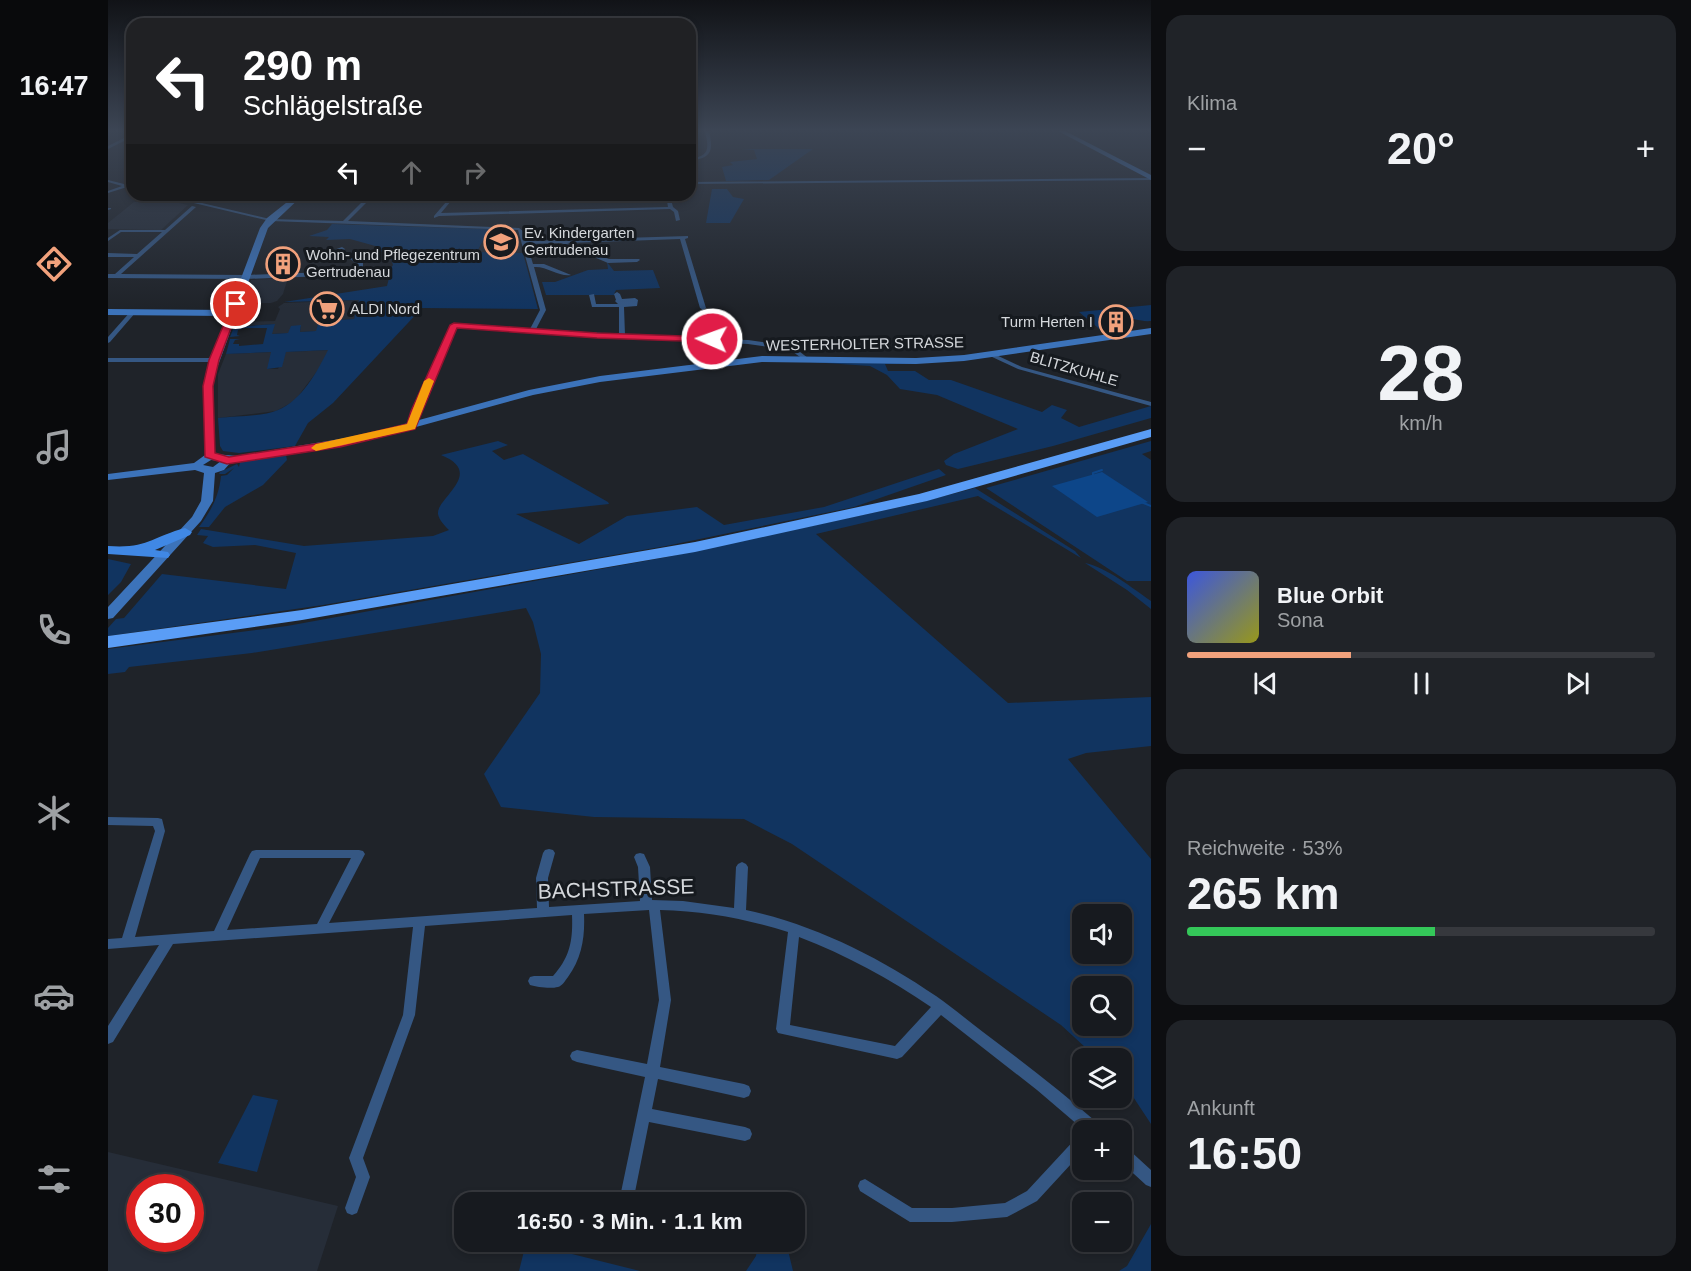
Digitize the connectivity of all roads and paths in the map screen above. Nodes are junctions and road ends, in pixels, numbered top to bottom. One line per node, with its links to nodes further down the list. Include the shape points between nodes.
1 (186, 201): 6 (street)
2 (293, 201): 9 (street)
3 (366, 201): 11 (street)
4 (449, 201): 8 (street)
5 (669, 201): 7 (street)
6 (198, 206): 9 (street); 13 (street)
7 (671, 208): 8 (street); 10 (street)
8 (438, 215): 12 (street)
9 (270, 220): 11 (street); 27 (street)
10 (678, 220)
11 (344, 223): 12 (street)
12 (429, 225): 16 (street, via 516,229 521,231)
13 (165, 231): 14 (street, via 122,230); 20 (street)
14 (108, 240)
15 (558, 242): 16 (street); 21 (street, via 581,250 581,258); 29 (street, via 684,237)
16 (525, 243): 23 (street)
17 (623, 249): 21 (street)
18 (339, 252): 27 (street, via 361,264 361,271)
19 (108, 255): 20 (street)
20 (138, 256): 26 (street)
21 (626, 260): 22 (street)
22 (637, 260)
23 (531, 266): 24 (street, via 542,265); 34 (street, via 543,309)
24 (568, 275)
25 (108, 276): 26 (street)
26 (117, 276): 27 (street)
27 (246, 277): 32 (street)
28 (592, 295): 36 (street, via 594,308 618,300 622,308)
29 (703, 308)
30 (108, 312): 31 (street)
31 (134, 312): 32 (street); 38 (street)
32 (232, 313): 42 (street)
33 (714, 321): 37 (street)
34 (532, 331): 36 (street); 45 (street, via 454,325)
35 (1151, 331): 39 (street, WESTERHOLTER STRASSE)
36 (622, 336): 37 (street)
37 (712, 339): 40 (street, via 792,348)
38 (108, 340)
39 (992, 355): 40 (street, WESTERHOLTER STRASSE, via 916,361); 43 (street, BLITZKUHLE, via 1020,368)
40 (805, 358): 45 (street, WESTERHOLTER STRASSE, via 742,361 575,383)
41 (108, 360): 42 (street)
42 (214, 360): 47 (street, via 208,386)
43 (1151, 404)
44 (1151, 425): 52 (highway, via 955,478)
45 (411, 426): 48 (street, WESTERHOLTER STRASSE, via 340,443)
46 (1151, 433): 52 (highway, via 922,498)
47 (210, 457): 48 (street, WESTERHOLTER STRASSE); 49 (street)
48 (227, 460): 50 (street, WESTERHOLTER STRASSE, via 225,466)
49 (197, 466): 50 (street); 51 (street)
50 (210, 471): 53 (street, via 204,509)
51 (108, 477)
52 (857, 512): 59 (highway, via 524,578)
53 (185, 532): 55 (main road); 57 (street)
54 (108, 550): 55 (main road)
55 (129, 552): 57 (main road)
56 (108, 557): 57 (main road)
57 (159, 560): 58 (street)
58 (108, 615)
59 (111, 642)
60 (108, 820): 73 (street, via 158,822 160,831)
61 (549, 853): 66 (street, via 542,878)
62 (640, 857): 64 (street)
63 (742, 867): 67 (street)
64 (650, 905): 65 (street, BACHSTRASSE); 67 (street, BACHSTRASSE); 79 (street, via 665,1000)
65 (578, 909): 66 (street, BACHSTRASSE); 75 (street, via 578,933 570,967 556,982)
66 (543, 912): 68 (street, BACHSTRASSE)
67 (740, 912): 70 (street, BACHSTRASSE)
68 (420, 921): 69 (street, BACHSTRASSE); 89 (street, via 410,1015 356,1158 363,1177)
69 (320, 928): 71 (street, BACHSTRASSE); 71 (street, via 359,854 256,854)
70 (794, 928): 76 (street, BACHSTRASSE, via 850,953); 76 (street, via 783,1029 897,1053)
71 (218, 936): 72 (street, BACHSTRASSE)
72 (169, 940): 73 (street, BACHSTRASSE); 77 (street)
73 (128, 942): 74 (street, BACHSTRASSE)
74 (108, 944)
75 (534, 981)
76 (940, 1007): 82 (street, BACHSTRASSE)
77 (108, 1038)
78 (577, 1056): 79 (street)
79 (653, 1071): 80 (street); 81 (street)
80 (744, 1091)
81 (644, 1114): 83 (street); 88 (street)
82 (1083, 1120)
83 (745, 1134)
84 (1072, 1154): 87 (street, via 1032,1196 1008,1210 910,1215)
85 (1132, 1163): 86 (street)
86 (1151, 1180)
87 (865, 1186)
88 (628, 1192)
89 (352, 1208)

